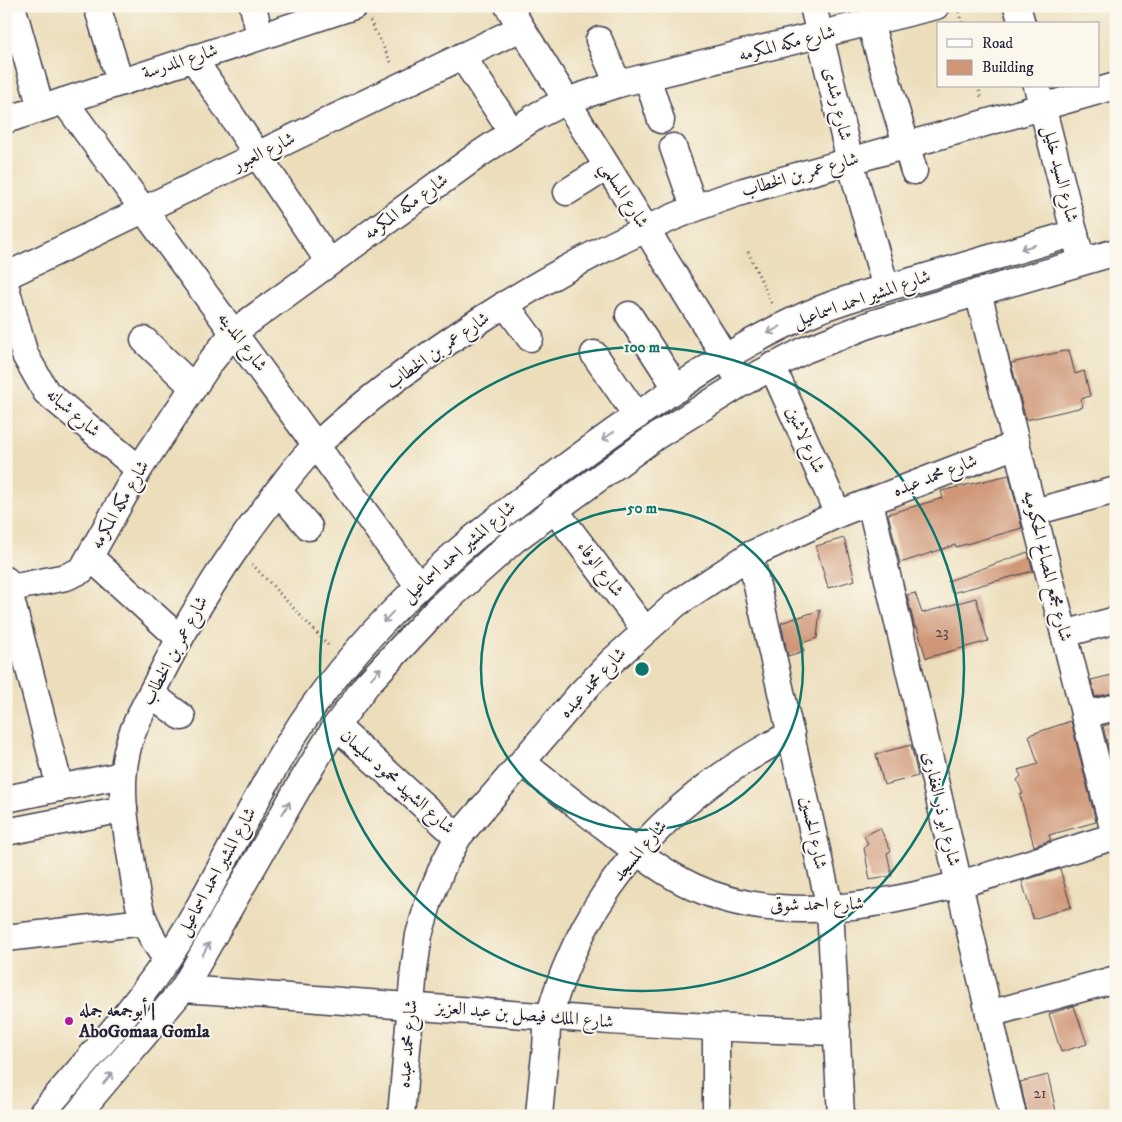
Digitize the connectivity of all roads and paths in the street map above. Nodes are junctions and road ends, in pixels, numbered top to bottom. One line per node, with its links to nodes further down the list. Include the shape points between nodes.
1 (12, 6): 26 (street)
2 (96, 6): 20 (street)
3 (253, 6): 14 (street)
4 (508, 6): 13 (street, شارع المسلمي)
5 (813, 6): 15 (street, شارع رشدى)
6 (936, 6): 12 (street, شارع مكه المكرمه)
7 (958, 6): 10 (path)
8 (1017, 6): 11 (street)
9 (360, 11): 14 (street, شارع المدرسة); 22 (path)
10 (962, 22)
11 (1021, 22)
12 (870, 23): 15 (street, شارع مكه المكرمه); 30 (street)
13 (521, 28): 17 (street, شارع العبور); 25 (street, شارع المسلمي)
14 (260, 36): 18 (street, شارع المدرسة)
15 (820, 36): 19 (street, شارع مكه المكرمه); 33 (street, شارع رشدى)
16 (598, 40): 21 (street)
17 (462, 56): 22 (street, شارع العبور); 29 (street)
18 (193, 58): 20 (street, شارع المدرسة); 32 (street)
19 (647, 77): 21 (street, شارع مكه المكرمه); 28 (street)
20 (120, 82): 26 (street, شارع المدرسة)
21 (618, 84): 25 (street, شارع مكه المكرمه)
22 (403, 85): 32 (street, شارع العبور)
23 (1116, 86): 24 (street, شارع عمر بن الخطاب)
24 (1040, 96): 30 (street, شارع عمر بن الخطاب); 40 (street, شارع السيد خليل)
25 (566, 101): 29 (street, شارع مكه المكرمه); 34 (street, شارع المسلمي)
26 (52, 104): 27 (street, شارع المدرسة); 38 (street, شارع المدينه)
27 (6, 120)
28 (661, 120)
29 (512, 132): 44 (street, شارع مكه المكرمه)
30 (906, 145): 33 (street, شارع عمر بن الخطاب); 35 (street)
31 (673, 147): 37 (street)
32 (258, 155): 38 (street, شارع العبور); 44 (street)
33 (850, 161): 37 (street, شارع عمر بن الخطاب); 46 (street, شارع رشدى)
34 (607, 168): 36 (street); 39 (street, شارع المسلمي)
35 (914, 171)
36 (567, 192)
37 (694, 207): 39 (street, شارع عمر بن الخطاب)
38 (145, 211): 45 (street, شارع العبور); 54 (street, شارع المدينه)
39 (644, 228): 49 (street, شارع عمر بن الخطاب); 58 (street, شارع المسلمي)
40 (1075, 233): 43 (street, شارع السيد خليل); 46 (street, شارع المشير احمد اسماعيل, one-way to 46)
41 (748, 252): 53 (path)
42 (1116, 252): 43 (street, شارع المشير احمد اسماعيل)
43 (1082, 261): 48 (street, شارع المشير احمد اسماعيل)
44 (329, 262): 54 (street, شارع مكه المكرمه)
45 (6, 276)
46 (894, 286): 50 (street, شارع رشدى); 53 (street, شارع المشير احمد اسماعيل)
47 (6, 288): 52 (street, شارع شبانه)
48 (978, 292): 50 (street, شارع المشير احمد اسماعيل); 64 (street, شارع مجمع المصالح الحكوميه)
49 (505, 304): 55 (street); 65 (street, شارع عمر بن الخطاب, via 400,376)
50 (910, 312): 59 (street, شارع المشير احمد اسماعيل, via 839,336)
51 (629, 315): 62 (street)
52 (10, 319): 66 (street, شارع شبانه, via 46,392)
53 (783, 326): 58 (street, شارع المشير احمد اسماعيل, one-way to 58)
54 (234, 332): 61 (street, شارع مكه المكرمه); 65 (street, شارع المدينه)
55 (530, 338)
56 (144, 340): 61 (street)
57 (594, 354): 63 (street)
58 (726, 358): 60 (street, شارع المسلمي); 62 (street, شارع المشير احمد اسماعيل)
59 (772, 366): 60 (street, شارع المشير احمد اسماعيل); 72 (street, شارع لاشين)
60 (742, 383): 70 (street, شارع المشير احمد اسماعيل, via 655,437)
61 (193, 387): 66 (street, شارع مكه المكرمه)
62 (677, 389): 63 (street, شارع المشير احمد اسماعيل)
63 (637, 416): 77 (street, شارع المشير احمد اسماعيل, one-way to 77, via 525,495)
64 (1016, 445): 69 (street, شارع محمد عبده); 71 (street, شارع مجمع المصالح الحكوميه)
65 (316, 446): 68 (street, شارع عمر بن الخطاب); 77 (street, شارع المدينه)
66 (139, 469): 76 (street, شارع مكه المكرمه)
67 (1116, 490): 71 (street)
68 (278, 491): 73 (street); 74 (street, شارع عمر بن الخطاب)
69 (870, 502): 72 (street, شارع محمد عبده); 100 (street, شارع ابو ذر الغفارى)
70 (554, 509): 80 (street, شارع الوفاء); 89 (street, شارع المشير احمد اسماعيل, one-way to 70, via 367,684 437,609)
71 (1034, 512): 81 (street, شارع مجمع المصالح الحكوميه)
72 (838, 514): 75 (street, شارع محمد عبده)
73 (309, 527)
74 (236, 547): 82 (street, شارع عمر بن الخطاب); 84 (path)
75 (750, 555): 80 (street, شارع محمد عبده, via 710,580); 90 (street, شارع الحسين)
76 (90, 557): 78 (street, شارع مكه المكرمه, via 82,570 74,574); 82 (street)
77 (418, 585): 84 (street, شارع المشير احمد اسماعيل, one-way to 84)
78 (7, 586): 83 (street)
79 (1116, 620): 81 (street)
80 (645, 630): 91 (street, شارع محمد عبده, via 581,694)
81 (1064, 634): 87 (street, شارع مجمع المصالح الحكوميه)
82 (179, 638): 85 (street, شارع عمر بن الخطاب)
83 (15, 651): 93 (street)
84 (346, 664): 104 (street, شارع المشير احمد اسماعيل, via 311,710 275,768)
85 (151, 694): 88 (street); 92 (street, شارع عمر بن الخطاب, via 127,749)
86 (1116, 707): 87 (street)
87 (1084, 715): 97 (street, شارع مجمع المصالح الحكوميه)
88 (182, 717)
89 (336, 726): 98 (street, شارع الشهيد محمود سليمان); 106 (street, شارع المشير احمد اسماعيل, one-way to 89)
90 (791, 734): 99 (street, شارع المسجد, via 756,751 715,778 663,823); 101 (street, شارع الحسين)
91 (523, 763): 98 (street, شارع محمد عبده); 99 (street, شارع احمد شوقى)
92 (122, 775): 93 (street); 95 (street, شارع عمر بن الخطاب)
93 (60, 788): 94 (street)
94 (6, 799)
95 (124, 809): 96 (street); 102 (street, شارع عمر بن الخطاب)
96 (6, 832)
97 (1115, 837): 100 (street, شارع احمد شوقى)
98 (458, 838): 107 (street, شارع محمد عبده, via 428,901 419,935)
99 (637, 852): 101 (street, شارع احمد شوقى, via 680,880 727,899 761,906); 109 (street, شارع المسجد, via 592,915)
100 (958, 883): 101 (street, شارع احمد شوقى, via 873,904); 108 (street, شارع ابو ذر الغفارى)
101 (830, 908): 111 (street, شارع الحسين)
102 (144, 922): 103 (street); 104 (street, شارع عمر بن الخطاب)
103 (6, 938)
104 (167, 959): 112 (street, شارع المشير احمد اسماعيل, via 146,992)
105 (1116, 979): 108 (street)
106 (183, 989): 107 (street, شارع الملك فيصل بن عبد العزيز); 113 (street, شارع المشير احمد اسماعيل, one-way to 106)
107 (412, 1005): 109 (street, شارع الملك فيصل بن عبد العزيز); 114 (street, شارع محمد عبده)
108 (989, 1014): 118 (street, شارع ابو ذر الغفارى)
109 (548, 1019): 110 (street, شارع الملك فيصل بن عبد العزيز); 115 (street, شارع المسجد)
110 (716, 1029): 111 (street, شارع الملك فيصل بن عبد العزيز); 116 (street)
111 (837, 1032): 117 (street, شارع الحسين)
112 (44, 1115)
113 (76, 1116)
114 (401, 1116)
115 (539, 1116)
116 (716, 1116)
117 (841, 1116)
118 (1013, 1116)

